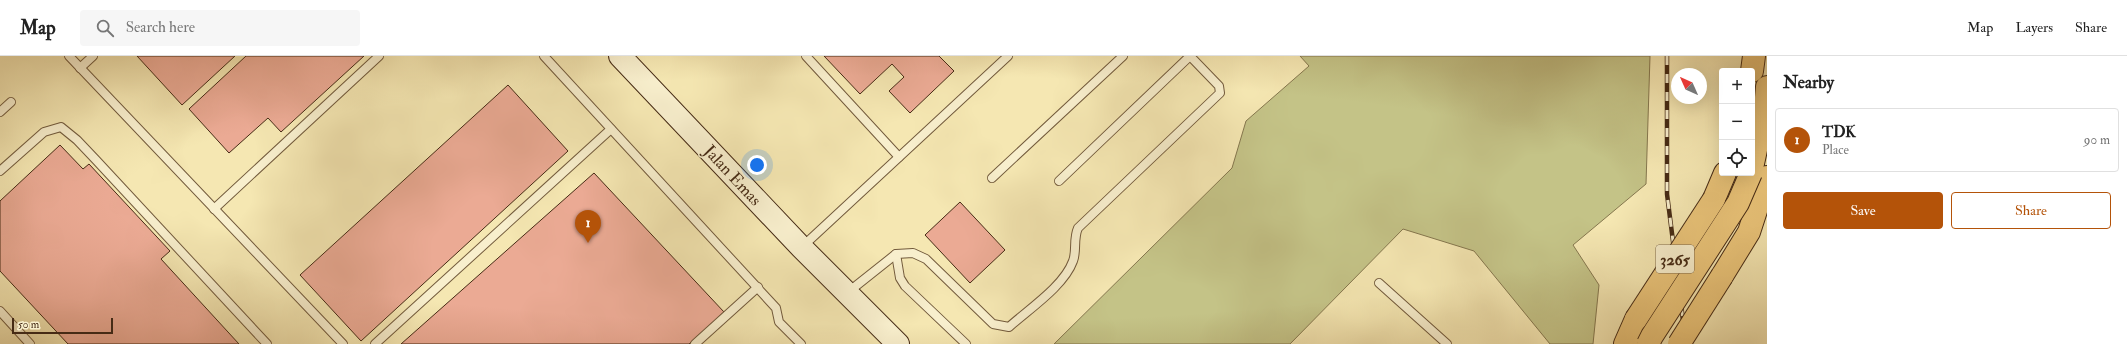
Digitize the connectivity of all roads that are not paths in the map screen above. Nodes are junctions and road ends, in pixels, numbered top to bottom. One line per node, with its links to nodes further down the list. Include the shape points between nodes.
1 (69, 56): 11 (lane)
2 (93, 56): 11 (lane)
3 (379, 56): 25 (lane)
4 (544, 56): 16 (lane)
5 (620, 56): 26 (main road, Jalan Emas)
6 (806, 56): 18 (lane)
7 (1008, 56): 18 (lane)
8 (1122, 56): 23 (lane)
9 (1190, 56): 24 (lane); 27 (lane, via 1219,86 1220,93 1078,228 1075,234 1074,259 1067,275 1009,327 993,324 926,259 913,252)
10 (1754, 56): 12 (main road)
11 (80, 68): 25 (lane)
12 (1752, 68)
13 (1767, 87): 17 (main road, via 1766,108)
14 (11, 102): 15 (lane)
15 (0, 112)
16 (611, 129): 29 (lane); 36 (lane)
17 (1755, 155)
18 (899, 157): 26 (lane)
19 (0, 170): 34 (lane, via 44,132 61,127 92,155)
20 (1724, 176): 32 (main road, 3265, bridge, via 1714,199)
21 (1750, 176): 45 (main road, bridge, via 1738,203)
22 (1767, 177): 46 (main road, 3265, bridge, via 1749,232)
23 (992, 178)
24 (1059, 181)
25 (214, 209): 35 (lane)
26 (801, 247): 30 (main road, Jalan Emas)
27 (896, 254): 30 (lane); 41 (lane, via 900,278 905,286)
28 (1379, 283): 42 (lane)
29 (758, 287): 37 (lane); 38 (lane, via 776,308 779,322)
30 (846, 293): 39 (main road, Jalan Emas); 40 (main road, Jalan Emas)
31 (0, 311): 33 (lane)
32 (1636, 320): 43 (main road); 44 (main road, 3265)
33 (30, 344)
34 (267, 344)
35 (343, 344)
36 (375, 344)
37 (695, 344)
38 (801, 344)
39 (887, 344)
40 (898, 344)
41 (966, 344)
42 (1447, 344)
43 (1626, 344)
44 (1629, 344)
45 (1648, 344)
46 (1679, 344)

